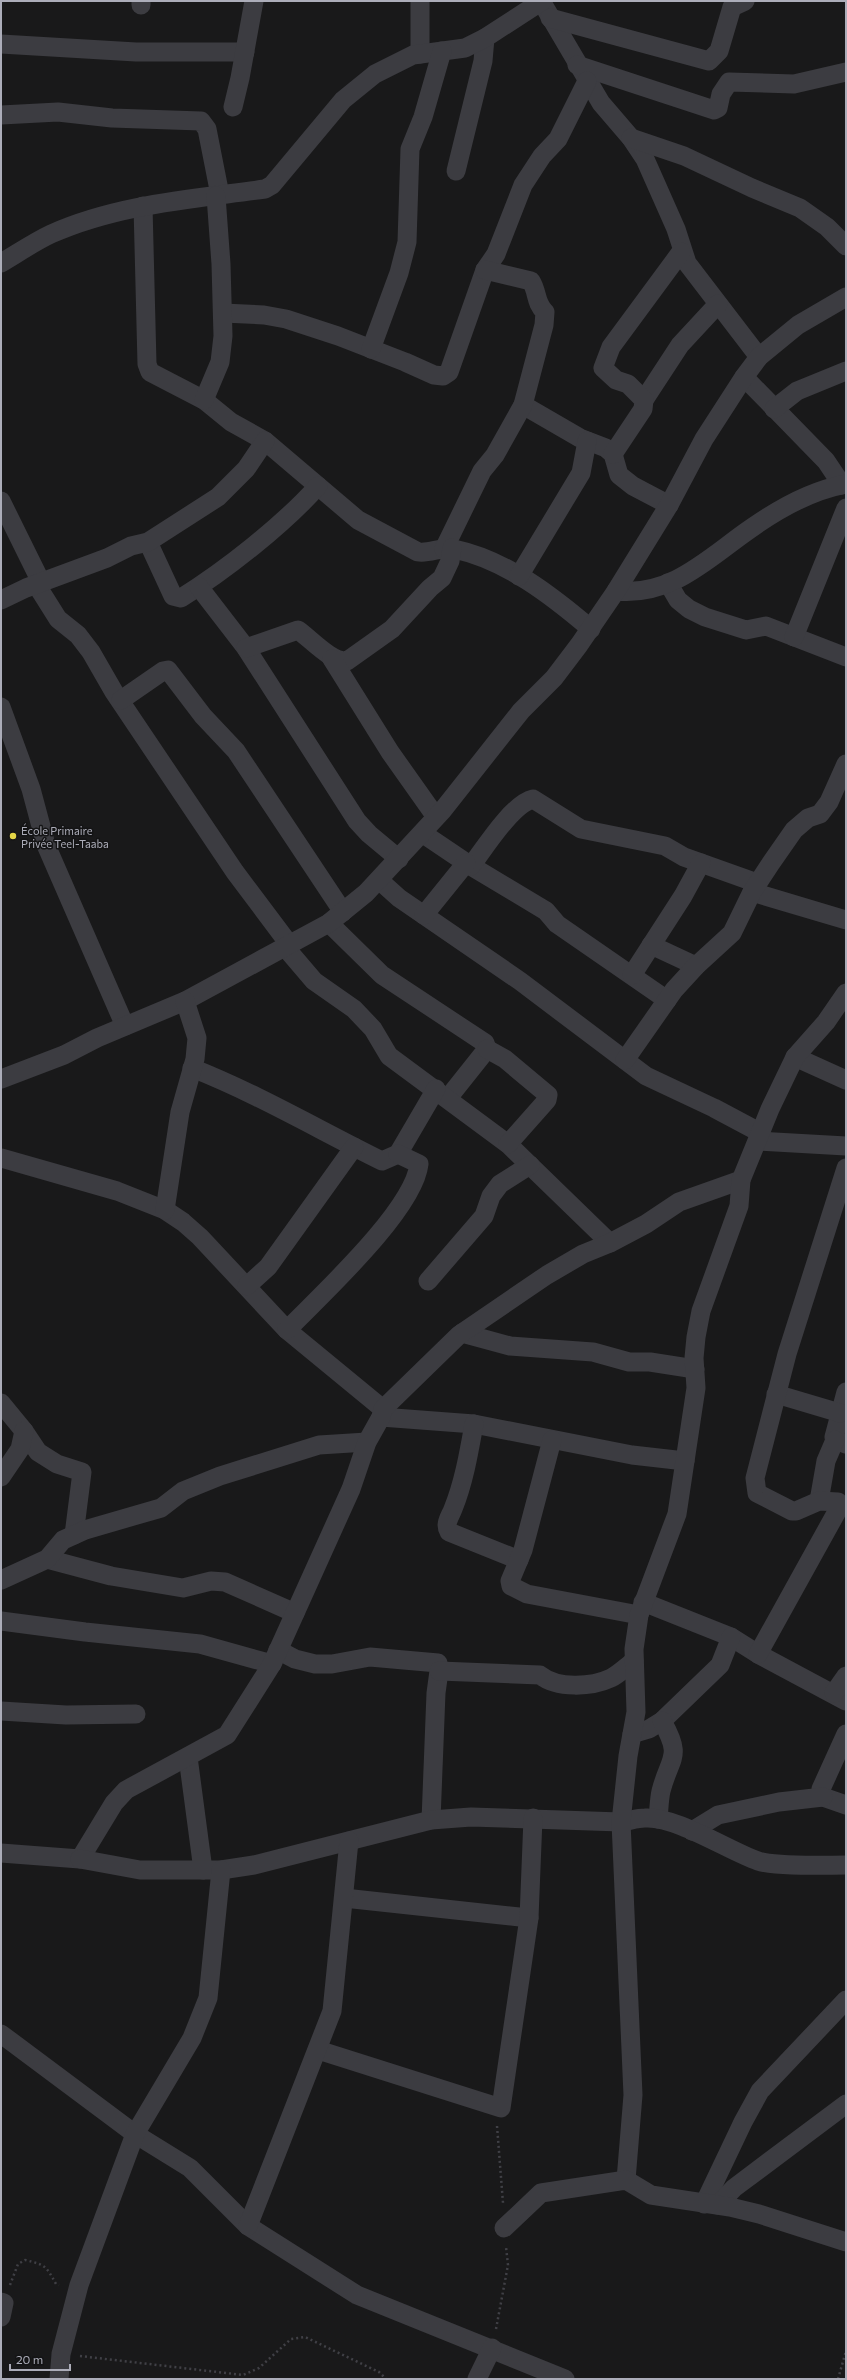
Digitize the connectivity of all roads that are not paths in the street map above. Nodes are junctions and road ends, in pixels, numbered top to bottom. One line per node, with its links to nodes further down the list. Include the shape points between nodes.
1 (254, 1): 9 (street)
2 (420, 1): 10 (street)
3 (745, 1): 5 (street, via 732,7 719,51 709,61)
4 (535, 4): 5 (street); 6 (street)
5 (550, 18): 11 (street)
6 (485, 38): 8 (street, via 464,48); 17 (street, via 484,61)
7 (1, 44): 9 (street, via 136,52)
8 (442, 51): 10 (street); 27 (street, via 423,117 410,149 409,220 405,250)
9 (245, 52): 14 (street)
10 (420, 54): 18 (street, via 374,74 343,100 272,185 265,189)
11 (577, 65): 12 (street, via 714,110 718,108 721,94 730,82 794,84); 13 (street)
12 (846, 72)
13 (587, 81): 16 (street, via 601,103); 23 (street, via 558,139 542,156 523,185 496,254)
14 (233, 107)
15 (1, 115): 18 (street, via 58,112 112,118 201,120 207,129)
16 (631, 138): 20 (street, via 684,156 800,208 827,226); 21 (street, via 645,159 676,229)
17 (456, 171)
18 (218, 195): 19 (street); 26 (street)
19 (143, 206): 22 (street, via 51,234); 31 (street, via 147,364 150,372)
20 (846, 246)
21 (681, 252): 25 (street, via 686,263); 32 (street, via 612,346 603,368 616,380 628,384)
22 (1, 263)
23 (485, 270): 27 (street, via 450,372 444,376 434,376); 33 (street, via 531,281 540,308 545,312 542,338)
24 (846, 297): 28 (street, via 798,325)
25 (718, 304): 28 (street); 32 (street, via 680,345)
26 (223, 313): 27 (street, via 286,319); 31 (street, via 220,362)
27 (371, 349)
28 (759, 357): 30 (street)
29 (846, 371): 34 (street, via 798,391)
30 (744, 376): 34 (street); 41 (street, via 704,439)
31 (204, 400): 35 (street, via 231,422)
32 (644, 400): 37 (street, via 643,409)
33 (523, 405): 36 (street); 44 (street, via 499,449 482,471)
34 (774, 409): 38 (street, via 826,461)
35 (265, 441): 39 (street); 43 (street, via 246,469 218,497)
36 (587, 441): 37 (street, via 606,448); 45 (street, via 580,473)
37 (613, 454): 41 (street, via 619,475 633,486)
38 (844, 484): 47 (street, via 815,492 783,508 753,526 699,568 681,579)
39 (318, 486): 44 (street, via 358,520 418,552); 48 (street, via 301,505)
40 (1, 501): 46 (street)
41 (669, 505): 49 (street)
42 (846, 508): 52 (street)
43 (148, 542): 46 (street, via 131,546); 48 (street, via 173,596 181,598)
44 (448, 549): 45 (street, via 484,558); 55 (street, via 450,561 442,578 392,629 347,662)
45 (519, 576): 51 (street, via 559,602)
46 (38, 583): 50 (street); 56 (street, via 58,619 78,635)
47 (668, 583): 49 (street, via 631,593); 52 (street, via 678,600 705,617 746,630 766,626)
48 (199, 587): 53 (street)
49 (616, 591): 51 (street)
50 (1, 600)
51 (591, 628): 60 (street, via 566,663 521,711)
52 (794, 637): 54 (street)
53 (246, 648): 55 (street, via 298,630 316,642); 62 (street, via 357,821)
54 (846, 657)
55 (332, 659): 60 (street, via 390,752)
56 (121, 700): 68 (street, via 163,670 168,670 203,716 236,751); 71 (street)
57 (1, 708): 77 (street, via 31,789 46,845)
58 (846, 764): 59 (street)
59 (842, 786): 66 (street, via 820,814 808,818 794,830)
60 (436, 817): 61 (street)
61 (422, 833): 62 (street); 64 (street)
62 (399, 859): 65 (street)
63 (701, 863): 64 (street, via 665,846 581,830 533,799 527,800 502,823); 66 (street); 70 (street)
64 (468, 864): 67 (street); 73 (street, via 546,911 557,924)
65 (379, 880): 67 (street); 68 (street)
66 (755, 888): 69 (street); 72 (street, via 732,933)
67 (424, 915): 80 (street, via 520,981)
68 (336, 917): 71 (street); 78 (street, via 382,975 482,1040)
69 (846, 920)
70 (651, 945): 72 (street); 73 (street)
71 (287, 946): 76 (street); 84 (street, via 314,981 354,1009 373,1029 390,1056)
72 (696, 966): 75 (street)
73 (632, 975): 75 (street)
74 (846, 993): 79 (street, via 826,1022)
75 (667, 1000): 80 (street)
76 (185, 1001): 77 (street); 81 (street, via 196,1038)
77 (125, 1026): 82 (street, via 64,1055)
78 (487, 1049): 84 (street); 86 (street, via 505,1060 548,1095 547,1100)
79 (795, 1057): 83 (street); 85 (street)
80 (625, 1060): 85 (street, via 646,1076 714,1108)
81 (192, 1068): 88 (street, via 290,1113); 94 (street, via 180,1112)
82 (1, 1079)
83 (846, 1080)
84 (442, 1094): 86 (street); 89 (street)
85 (760, 1137): 87 (street); 93 (street)
86 (508, 1144): 91 (street)
87 (846, 1146)
88 (354, 1147): 89 (street, via 382,1161); 97 (street, via 268,1267)
89 (398, 1154): 98 (street, via 419,1164 414,1184 358,1258)
90 (1, 1158): 94 (street, via 117,1191)
91 (530, 1165): 95 (street); 96 (street, via 500,1184 491,1196 484,1216)
92 (846, 1168): 102 (street)
93 (741, 1180): 95 (street, via 679,1202 646,1224); 100 (street, via 739,1206 701,1311 694,1358)
94 (165, 1210): 97 (street, via 200,1237)
95 (610, 1243): 99 (street, via 583,1254)
96 (428, 1281)
97 (246, 1286): 98 (street)
98 (287, 1330): 104 (street)
99 (462, 1333): 100 (street, via 510,1346 593,1352 629,1362 650,1362); 104 (street)
100 (695, 1369): 111 (street, via 696,1388)
101 (846, 1392): 105 (street)
102 (776, 1394): 105 (street); 113 (street, via 755,1478 757,1493 796,1511)
103 (1, 1403): 107 (street)
104 (382, 1413): 106 (street); 109 (street)
105 (840, 1413): 110 (street)
106 (474, 1424): 108 (street); 116 (street, via 447,1530)
107 (24, 1431): 112 (street, via 20,1449); 114 (street, via 38,1452 49,1460 82,1472)
108 (552, 1440): 111 (street, via 632,1455); 116 (street, via 544,1477)
109 (367, 1442): 114 (street, via 319,1445 220,1476 183,1491 161,1508); 119 (street, via 350,1489)
110 (840, 1442): 113 (street, via 826,1461)
111 (685, 1461): 118 (street, via 676,1514)
112 (1, 1477)
113 (819, 1501): 122 (street, via 838,1502 840,1506)
114 (74, 1535): 115 (street, via 63,1540)
115 (46, 1559): 117 (street); 119 (street, via 104,1575 182,1588 211,1581 225,1582)
116 (519, 1560): 118 (street, via 510,1581 512,1586 527,1594)
117 (1, 1580)
118 (641, 1609): 121 (street); 124 (street)
119 (295, 1613): 123 (street)
120 (1, 1621): 123 (street, via 200,1644)
121 (731, 1637): 122 (street); 130 (street, via 720,1664)
122 (758, 1654): 127 (street)
123 (275, 1657): 125 (street, via 315,1664 332,1664 370,1657 438,1663); 133 (street, via 227,1735)
124 (634, 1660): 125 (street, via 613,1677 597,1684 548,1682 540,1676); 131 (street, via 636,1712)
125 (440, 1671): 138 (street, via 436,1693)
126 (846, 1676): 127 (street)
127 (840, 1697)
128 (1, 1711): 129 (street, via 66,1715)
129 (136, 1714)
130 (662, 1721): 131 (street); 137 (street, via 671,1737 675,1752 661,1791)
131 (632, 1734): 139 (street)
132 (846, 1734): 134 (street, via 821,1789)
133 (188, 1757): 143 (street, via 126,1790 114,1803); 145 (street)
134 (823, 1797): 135 (street); 140 (street, via 778,1802 718,1815)
135 (846, 1805)
136 (533, 1818): 138 (street, via 471,1817); 139 (street); 147 (street)
137 (658, 1819): 139 (street, via 645,1818); 140 (street)
138 (431, 1820): 141 (street)
139 (621, 1822): 153 (street, via 633,2095)
140 (692, 1831): 144 (street, via 759,1861 822,1866)
141 (349, 1841): 145 (street, via 254,1865); 146 (street)
142 (1, 1853): 143 (street)
143 (80, 1859): 145 (street, via 140,1870)
144 (846, 1865)
145 (212, 1870): 152 (street, via 208,1998 192,2038)
146 (344, 1898): 147 (street); 150 (street, via 332,2010)
147 (529, 1918): 150 (street, via 501,2108)
148 (846, 2000): 154 (street, via 760,2091 743,2122)
149 (1, 2034): 152 (street)
150 (318, 2050): 155 (street)
151 (846, 2104): 154 (street)
152 (135, 2134): 155 (street, via 190,2168); 160 (street, via 79,2285 61,2354)
153 (626, 2180): 154 (street, via 651,2195); 156 (street, via 540,2193)
154 (711, 2204): 157 (street, via 759,2214)
155 (248, 2226): 158 (street, via 357,2295)
156 (504, 2228)
157 (846, 2242)
158 (492, 2348): 159 (street); 161 (street)
159 (562, 2378)
160 (59, 2379)
161 (477, 2379)

